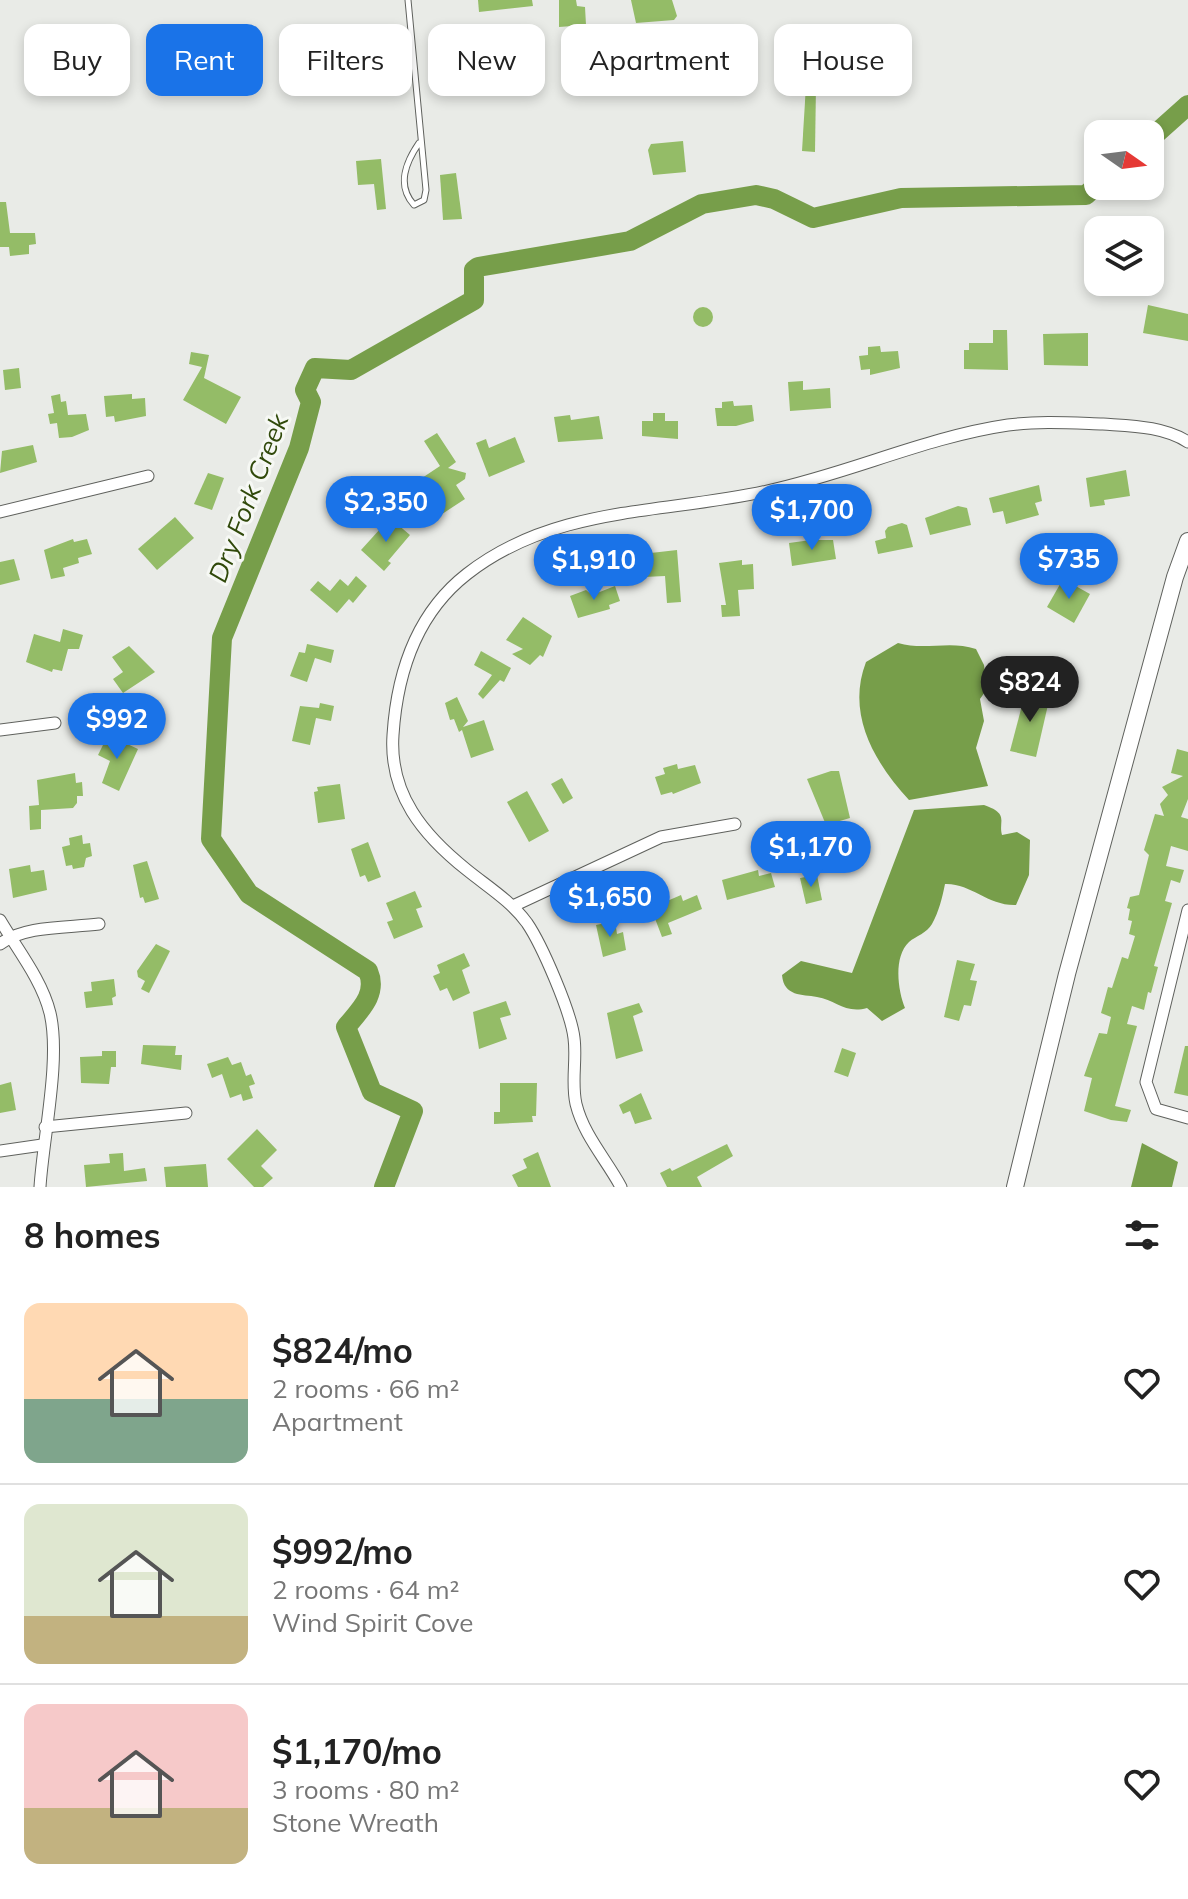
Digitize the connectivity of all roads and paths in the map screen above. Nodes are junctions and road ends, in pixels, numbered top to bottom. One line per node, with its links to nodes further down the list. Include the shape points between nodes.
1 (408, 0): 2 (lane)
2 (419, 143): 2 (lane, via 426,190 424,200 414,205 405,196 404,179)
3 (1188, 442): 10 (street, via 1135,426 1008,425 763,493 589,517 483,563 433,607 413,640 395,719 393,756 399,789 416,819 464,868)
4 (148, 476): 5 (street)
5 (0, 512)
6 (1188, 541): 22 (main road, via 1071,960)
7 (55, 723): 8 (street)
8 (0, 730)
9 (735, 824): 10 (street, via 661,837)
10 (513, 906): 21 (street, via 539,945 570,1020 574,1093 582,1121)
11 (1188, 910): 16 (street, via 1146,1082 1156,1109)
12 (0, 920): 14 (street)
13 (99, 924): 14 (street)
14 (5, 940): 17 (street, via 35,979 50,1012 53,1048)
15 (186, 1113): 17 (street)
16 (1188, 1118)
17 (45, 1127): 18 (street)
18 (42, 1145): 19 (street); 20 (street)
19 (0, 1151)
20 (40, 1187)
21 (621, 1187)
22 (1015, 1187)

